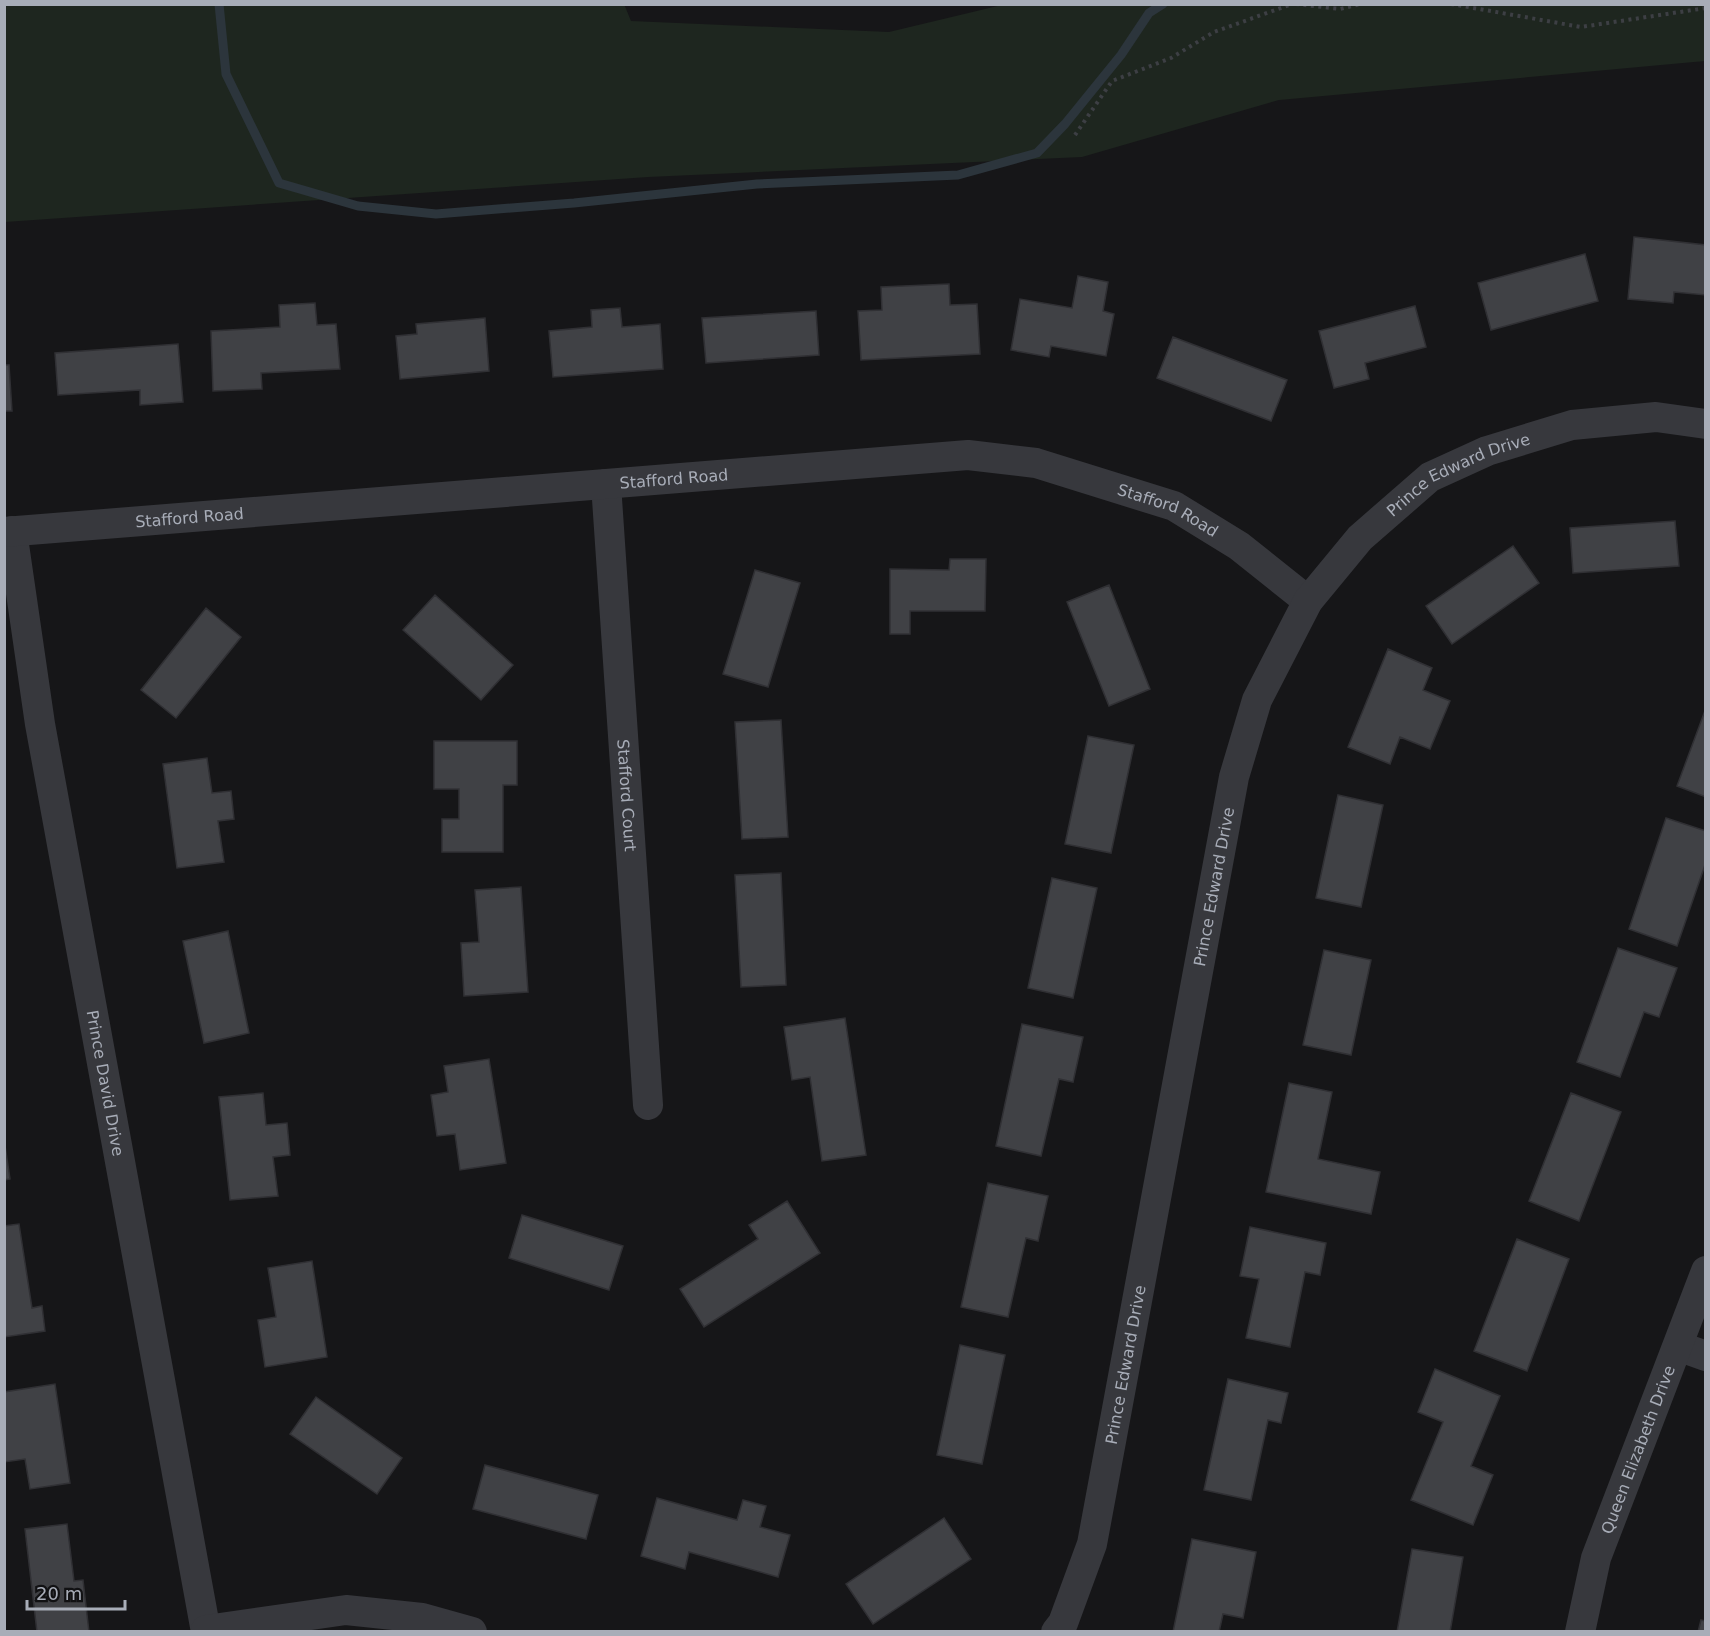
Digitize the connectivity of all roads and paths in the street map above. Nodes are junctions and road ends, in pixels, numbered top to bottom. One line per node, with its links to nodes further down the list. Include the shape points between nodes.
1 (1294, 4): 2 (path, via 1340,9); 5 (path, via 1214,32 1171,58 1112,81)
2 (1362, 4)
3 (1451, 4): 4 (path, via 1581,27)
4 (1706, 8)
5 (1075, 135)
6 (1706, 424): 9 (street, Prince Edward Drive, via 1656,417 1572,426 1487,451 1431,477 1360,538)
7 (606, 484): 8 (street, Stafford Road); 9 (street, Stafford Road, via 968,455 1036,463 1174,506 1239,546); 10 (street, Stafford Court)
8 (8, 531): 14 (street, Prince David Drive)
9 (1308, 601): 16 (street, Prince Edward Drive, via 1257,700 1234,777 1092,1544 1063,1623)
10 (648, 1105)
11 (1706, 1271): 12 (street, Queen Elizabeth Drive)
12 (1678, 1346): 13 (street); 17 (street, Queen Elizabeth Drive, via 1596,1558)
13 (1706, 1356)
14 (206, 1631): 15 (street, via 346,1610 422,1618)
15 (472, 1632)
16 (1056, 1632)
17 (1580, 1632)

